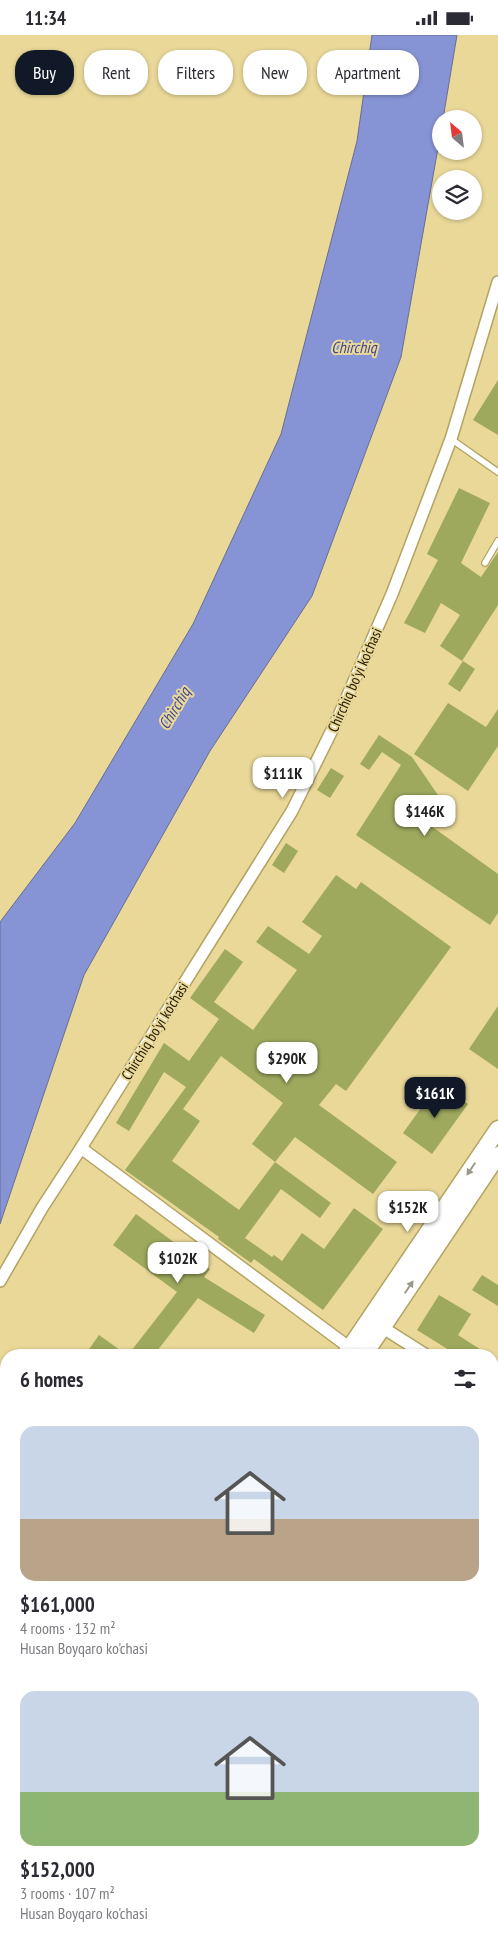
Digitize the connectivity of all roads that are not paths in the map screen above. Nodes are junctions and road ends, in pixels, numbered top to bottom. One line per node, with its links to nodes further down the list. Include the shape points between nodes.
1 (498, 282): 2 (street, Chirchiq bo'yi ko'chasi)
2 (451, 439): 3 (lane); 7 (street, Chirchiq bo'yi ko'chasi, via 363,663 292,811)
3 (498, 472)
4 (498, 541): 5 (lane)
5 (485, 563)
6 (498, 1129): 10 (main road, one-way to 10)
7 (81, 1148): 9 (street, Chirchiq bo'yi ko'chasi, via 42,1207); 11 (street)
8 (498, 1155): 10 (main road, one-way to 8)
9 (0, 1281)
10 (376, 1323): 12 (main road); 13 (street)
11 (350, 1349)
12 (358, 1349)
13 (417, 1349)

